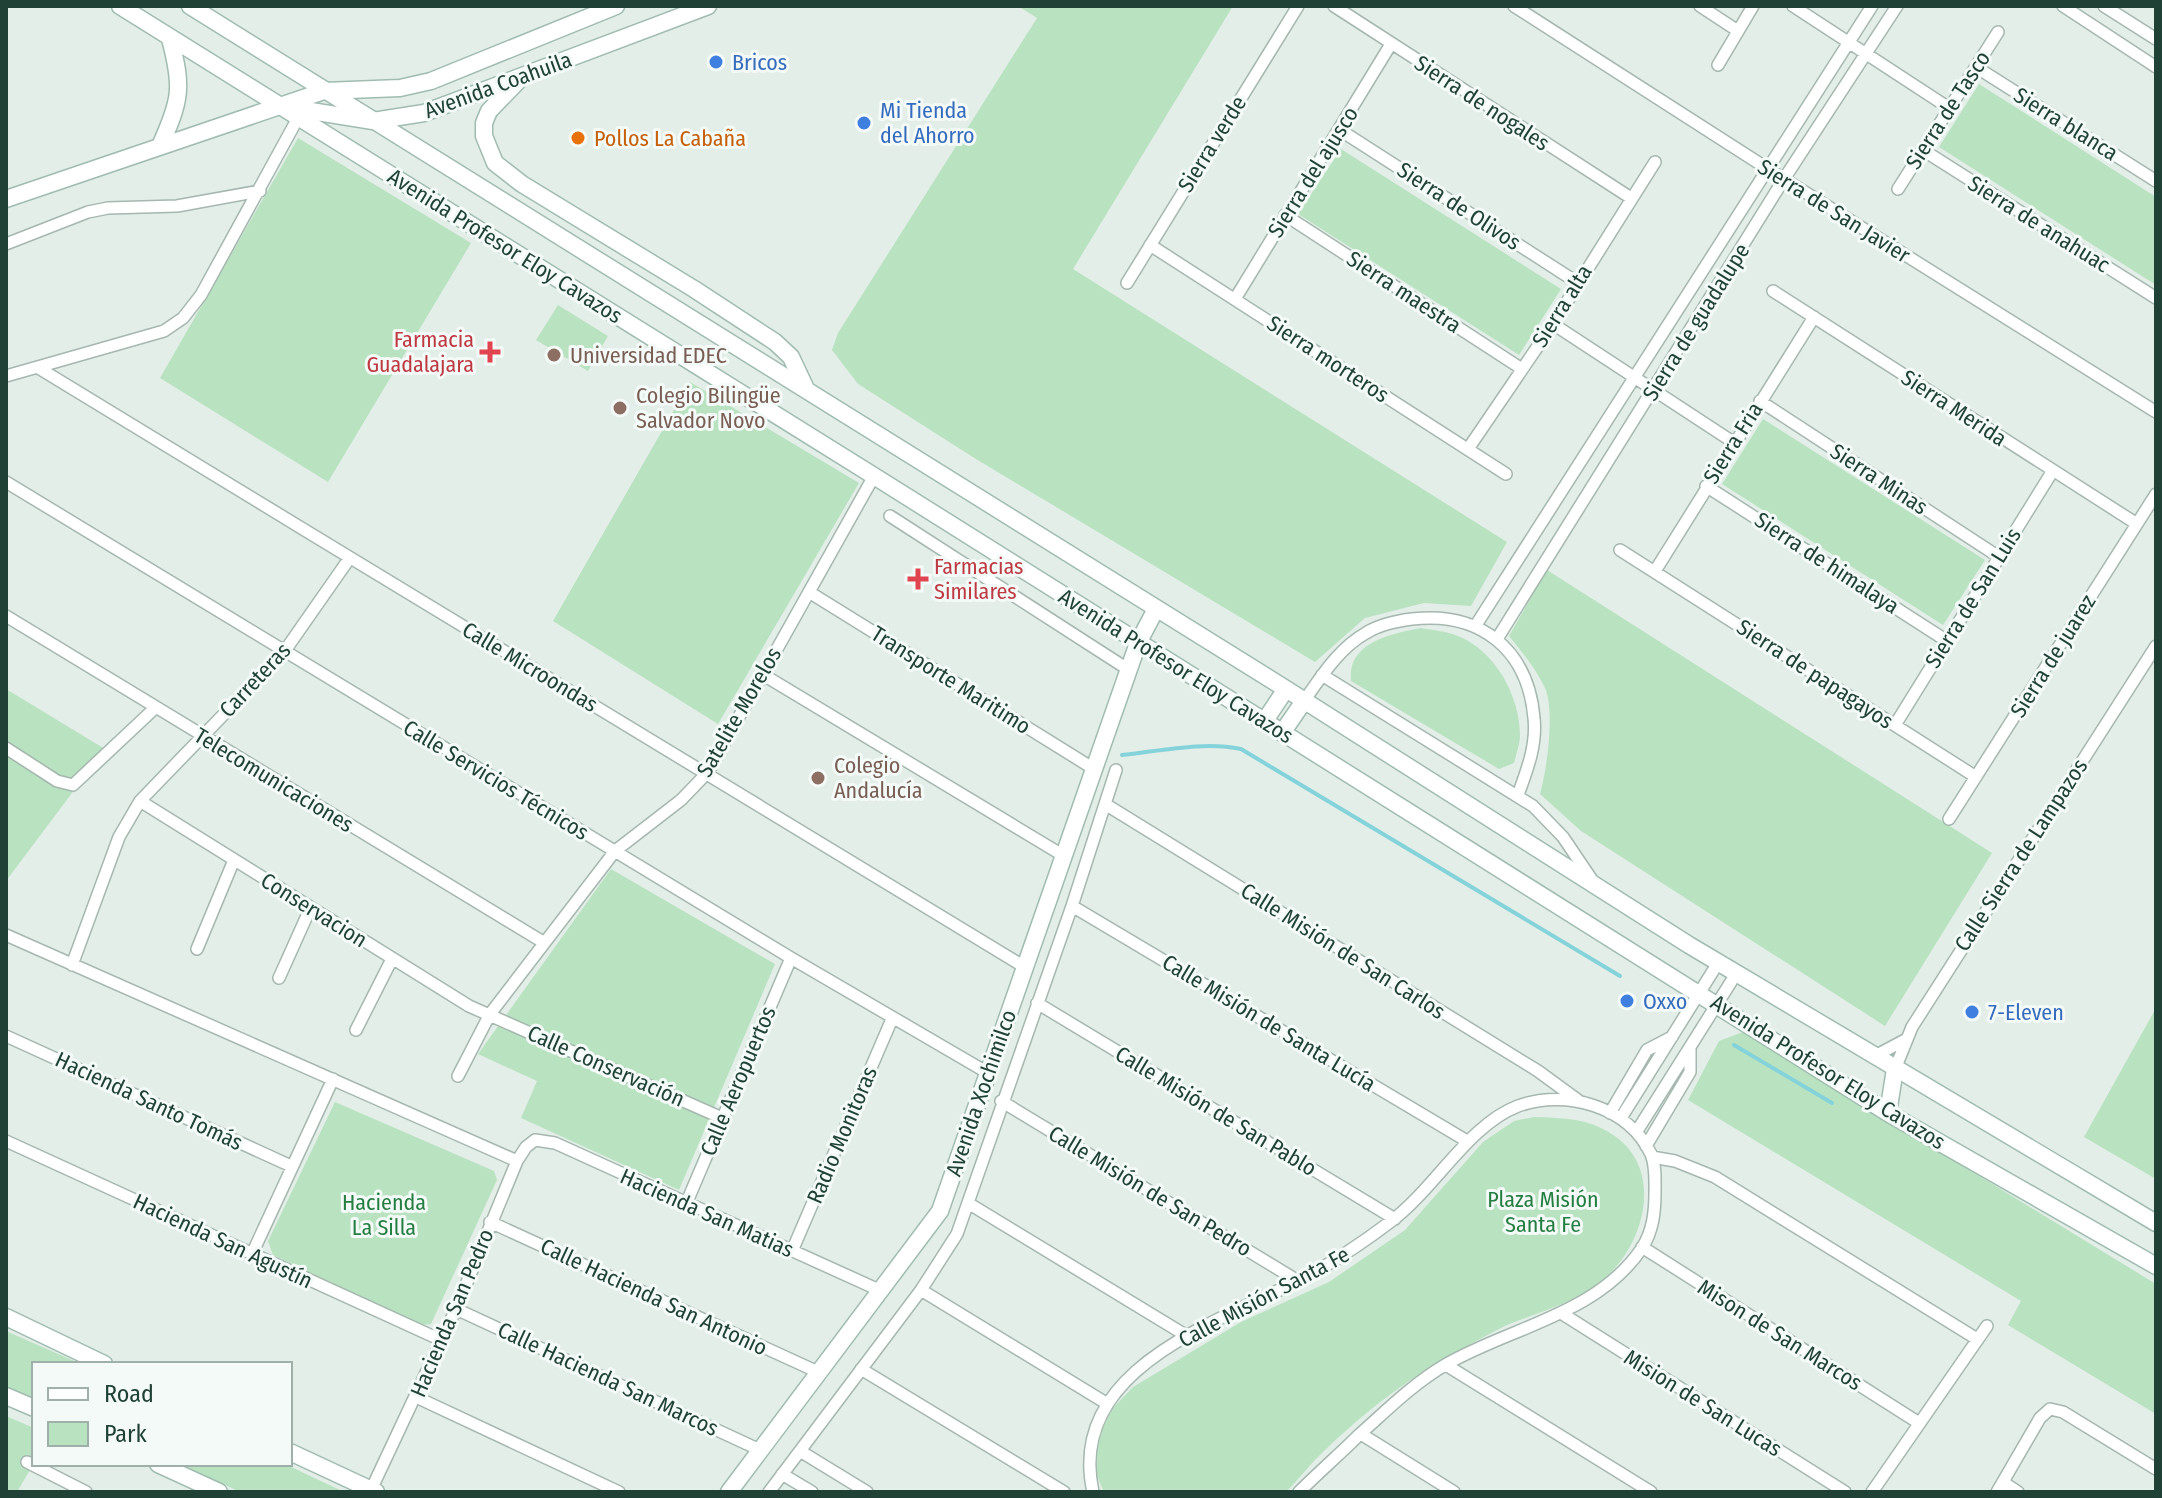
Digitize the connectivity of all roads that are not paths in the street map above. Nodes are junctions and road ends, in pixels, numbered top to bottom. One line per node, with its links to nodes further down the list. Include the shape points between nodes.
1 (120, 6): 19 (main road, Avenida Profesor Eloy Cavazos)
2 (190, 6): 30 (main road, Avenida Profesor Eloy Cavazos)
3 (616, 6): 22 (main road, Avenida Coahuila)
4 (708, 6): 28 (main road, Avenida Coahuila)
5 (1298, 6): 51 (street, Sierra verde)
6 (1334, 6): 23 (street, Sierra de nogales)
7 (1514, 6): 40 (street, Sierra de San Javier)
8 (1700, 6): 16 (street)
9 (1753, 6): 16 (street)
10 (1793, 6): 21 (street)
11 (1872, 6): 21 (street, Sierra de guadalupe)
12 (1897, 6): 24 (street, Sierra de guadalupe)
13 (2063, 6): 18 (street)
14 (2104, 6): 15 (street)
15 (2119, 15): 18 (street); 20 (street)
16 (1738, 31): 25 (street)
17 (1998, 32): 26 (street, Sierra de Tasco)
18 (2105, 33): 27 (street)
19 (170, 39): 31 (main road, Avenida Profesor Eloy Cavazos); 37 (main road, via 179,72 178,101)
20 (2156, 39)
21 (1848, 42): 24 (street); 40 (street, Sierra de guadalupe)
22 (522, 44): 28 (main road, via 542,54 541,65); 29 (main road, Avenida Coahuila, via 431,81)
23 (1391, 44): 36 (street, Sierra del ajusco); 46 (street, Sierra de nogales)
24 (1867, 54): 32 (street); 41 (street, Sierra de guadalupe)
25 (1718, 65)
26 (1976, 67): 32 (street, Sierra de Tasco); 42 (street, Sierra blanca)
27 (2156, 67)
28 (528, 75): 33 (main road, Avenida Coahuila); 48 (main road, via 489,111 484,136 495,163)
29 (385, 89): 30 (main road, Avenida Coahuila); 33 (main road, via 379,106)
30 (324, 91): 31 (main road, Avenida Coahuila); 35 (main road, Avenida Profesor Eloy Cavazos)
31 (280, 106): 34 (main road, Avenida Profesor Eloy Cavazos); 35 (main road, Avenida Coahuila); 37 (main road, Avenida Coahuila)
32 (1949, 108): 38 (street, Sierra de Tasco)
33 (401, 117): 35 (main road, Avenida Coahuila)
34 (298, 118): 44 (street); 71 (main road, Avenida Profesor Eloy Cavazos)
35 (373, 121): 45 (main road, Avenida Profesor Eloy Cavazos)
36 (1340, 130): 49 (street, Sierra del ajusco); 53 (street, Sierra de Olivos)
37 (160, 146): 47 (main road, Avenida Coahuila)
38 (1923, 150): 43 (street, Sierra de Tasco); 55 (street, Sierra de anahuac)
39 (1655, 162): 46 (street, Sierra alta)
40 (1768, 169): 41 (street, Sierra de San Javier); 62 (street, Sierra de guadalupe)
41 (1784, 179): 63 (street, Sierra de guadalupe); 66 (street, Sierra de San Javier)
42 (2156, 181)
43 (1898, 189)
44 (260, 191): 50 (street, via 177,206 88,212); 59 (street, via 183,318 164,331)
45 (491, 195): 48 (main road); 64 (main road, Avenida Profesor Eloy Cavazos)
46 (1631, 198): 53 (street, Sierra alta)
47 (6, 199)
48 (564, 210): 64 (main road, via 775,342 791,357)
49 (1285, 215): 56 (street, Sierra del ajusco); 60 (street, Sierra maestra)
50 (6, 244)
51 (1150, 245): 52 (street, Sierra verde); 56 (street, Sierra morteros)
52 (1127, 283)
53 (1578, 283): 58 (street, Sierra alta)
54 (1773, 291): 57 (street, Sierra Merida)
55 (2156, 298)
56 (1235, 299): 68 (street, Sierra morteros)
57 (1814, 317): 65 (street, Sierra Fria); 69 (street, Sierra Merida)
58 (1553, 324): 60 (street, Sierra alta); 62 (street)
59 (37, 367): 61 (street); 79 (street, Calle Microondas)
60 (1522, 369): 68 (street, Sierra alta)
61 (6, 376)
62 (1635, 377): 63 (street); 84 (street, Sierra de guadalupe)
63 (1654, 389): 67 (street); 85 (street, Sierra de guadalupe)
64 (806, 390): 82 (main road, Avenida Profesor Eloy Cavazos)
65 (1760, 401): 67 (street, Sierra Fria); 78 (street, Sierra Minas)
66 (2156, 412)
67 (1733, 442): 73 (street, Sierra Fria)
68 (1468, 449): 70 (street, Sierra morteros)
69 (2052, 472): 76 (street, Sierra Merida); 78 (street, Sierra de San Luis)
70 (1506, 474)
71 (874, 476): 81 (street, Satelite Morelos); 87 (main road, Avenida Profesor Eloy Cavazos)
72 (6, 482): 89 (street, Calle Servicios Técnicos)
73 (1706, 486): 80 (street, Sierra Fria); 86 (street, Sierra de himalaya)
74 (2156, 494): 76 (street, Sierra de juarez)
75 (890, 516): 90 (street)
76 (2137, 524): 104 (street, Sierra de juarez)
77 (1620, 550): 80 (street, Sierra de papagayos)
78 (1999, 557): 86 (street, Sierra de San Luis)
79 (349, 559): 89 (street, Carreteras); 103 (street, Calle Microondas)
80 (1655, 571): 97 (street, Sierra de papagayos)
81 (809, 592): 91 (street, Satelite Morelos); 101 (street, Transporte Maritimo)
82 (1156, 609): 87 (main road, Avenida Xochimilco); 93 (main road, Avenida Profesor Eloy Cavazos)
83 (6, 616): 95 (street, Telecomunicaciones)
84 (1476, 625): 85 (street); 92 (street, via 1439,617 1378,626)
85 (1497, 639): 105 (street, via 1521,673 1534,716 1535,739)
86 (1947, 641): 97 (street, Sierra de San Luis)
87 (1138, 643): 90 (main road, Avenida Xochimilco); 96 (main road, Avenida Profesor Eloy Cavazos)
88 (2156, 646): 132 (street, Calle Sierra de Lampazos)
89 (284, 652): 99 (street, Carreteras); 109 (street, Calle Servicios Técnicos)
90 (1129, 670): 101 (main road, Avenida Xochimilco)
91 (762, 674): 103 (street, Satelite Morelos); 110 (street)
92 (1322, 675): 94 (street); 105 (street)
93 (1286, 689): 94 (main road, Avenida Profesor Eloy Cavazos); 96 (main road)
94 (1304, 701): 98 (main road); 112 (main road, Avenida Profesor Eloy Cavazos)
95 (155, 708): 99 (street, Telecomunicaciones); 100 (street, via 73,785 57,781)
96 (1264, 722): 98 (main road, Avenida Profesor Eloy Cavazos)
97 (1895, 725): 104 (street, Sierra de papagayos)
98 (1282, 733): 125 (main road, Avenida Profesor Eloy Cavazos)
99 (202, 737): 106 (street, Carreteras); 116 (street, Telecomunicaciones)
100 (6, 748)
101 (1094, 769): 110 (main road, Avenida Xochimilco)
102 (1116, 770): 107 (street)
103 (708, 772): 109 (street, Satelite Morelos); 122 (street, Calle Microondas)
104 (1976, 777): 108 (street, Sierra de juarez)
105 (1518, 795): 112 (street, via 1563,837)
106 (140, 801): 111 (street, Conservacion); 121 (street, Carreteras, via 119,837)
107 (1105, 804): 113 (street); 140 (street, Calle Misión de San Carlos)
108 (1949, 819)
109 (615, 851): 116 (street, Satelite Morelos); 118 (street, Calle Servicios Técnicos)
110 (1064, 856): 122 (main road, Avenida Xochimilco)
111 (234, 860): 114 (street, Conservacion); 117 (street)
112 (1597, 886): 120 (main road, Avenida Profesor Eloy Cavazos)
113 (1072, 906): 126 (street); 147 (street, Calle Misión de Santa Lucía)
114 (310, 909): 119 (street, Conservacion); 124 (street)
115 (6, 935): 121 (street)
116 (543, 942): 128 (street, Satelite Morelos)
117 (197, 949)
118 (791, 958): 129 (street, Calle Servicios Técnicos); 143 (street, Calle Aeropuertos)
119 (392, 959): 128 (street, Conservacion); 130 (street)
120 (1718, 963): 123 (main road, Avenida Profesor Eloy Cavazos); 125 (street)
121 (72, 965): 138 (street)
122 (1023, 966): 136 (main road, Avenida Xochimilco)
123 (1736, 974): 127 (street); 134 (main road, Avenida Profesor Eloy Cavazos)
124 (279, 978)
125 (1700, 993): 127 (main road, Avenida Profesor Eloy Cavazos); 142 (street)
126 (1037, 1003): 139 (street); 153 (street, Calle Misión de San Pablo)
127 (1716, 1003): 133 (street); 141 (main road, Avenida Profesor Eloy Cavazos)
128 (490, 1014): 137 (street, Satelite Morelos); 143 (street, Calle Conservación)
129 (892, 1019): 136 (street, Calle Servicios Técnicos); 157 (street, Radio Monitoras)
130 (356, 1030)
131 (6, 1036): 150 (street, Hacienda Santo Tomás)
132 (1905, 1040): 134 (street); 135 (street, Calle Sierra de Lampazos)
133 (1690, 1048): 144 (street); 148 (street, via 1687,1080)
134 (1875, 1056): 135 (main road, Avenida Profesor Eloy Cavazos)
135 (1895, 1069): 141 (main road); 155 (main road, Avenida Profesor Eloy Cavazos)
136 (988, 1073): 161 (main road, Avenida Xochimilco, via 940,1211)
137 (458, 1076)
138 (333, 1079): 149 (street); 150 (street)
139 (1001, 1101): 151 (street); 160 (street, Calle Misión de San Pedro)
140 (1579, 1101): 142 (street, Calle Misión Santa Fe); 147 (street, Calle Misión Santa Fe, via 1553,1099 1514,1108)
141 (1888, 1113): 159 (main road, Avenida Profesor Eloy Cavazos)
142 (1615, 1116): 144 (street, Calle Misión Santa Fe)
143 (722, 1118): 152 (street, Calle Aeropuertos)
144 (1637, 1131): 148 (street, Calle Misión Santa Fe)
145 (535, 1140): 149 (street, Hacienda San Pedro); 152 (street, Hacienda San Matias, via 555,1143)
146 (6, 1141): 158 (street, Hacienda San Agustín)
147 (1467, 1141): 153 (street, Calle Misión Santa Fe)
148 (1649, 1151): 156 (street, Calle Misión Santa Fe, via 1655,1207); 168 (street, via 1715,1177)
149 (517, 1161): 154 (street, Hacienda San Pedro)
150 (291, 1166): 158 (street)
151 (968, 1203): 162 (street, via 952,1244); 167 (street)
152 (686, 1204): 157 (street, Hacienda San Matias)
153 (1395, 1219): 160 (street, Calle Misión Santa Fe)
154 (490, 1222): 163 (street, Hacienda San Pedro); 173 (street, Calle Hacienda San Antonio)
155 (2156, 1223)
156 (1642, 1247): 164 (street, Calle Misión Santa Fe, via 1599,1290); 178 (street, Mison de San Marcos)
157 (792, 1251): 161 (street, Hacienda San Matias)
158 (252, 1254): 169 (street, Hacienda San Agustín)
159 (2156, 1266)
160 (1298, 1281): 167 (street, Calle Misión Santa Fe)
161 (879, 1290): 173 (main road, Avenida Xochimilco)
162 (921, 1290): 172 (street); 176 (street)
163 (456, 1309): 169 (street, Hacienda San Pedro); 180 (street, Calle Hacienda San Marcos)
164 (1561, 1313): 171 (street, Calle Misión Santa Fe); 203 (street, Mision de San Lucas)
165 (6, 1317): 170 (main road)
166 (1987, 1326): 168 (street)
167 (1187, 1336): 176 (street, Calle Misión Santa Fe, via 1136,1371)
168 (1977, 1339): 178 (street)
169 (441, 1340): 175 (street, Hacienda San Pedro)
170 (100, 1362)
171 (1446, 1365): 179 (street, Calle Misión Santa Fe, via 1415,1385); 202 (street)
172 (861, 1369): 181 (street); 198 (street)
173 (818, 1372): 180 (main road, Avenida Xochimilco)
174 (6, 1396): 177 (main road)
175 (416, 1397): 190 (street, Hacienda San Pedro); 193 (street)
176 (1106, 1403): 199 (street, Calle Misión Santa Fe, via 1088,1454)
177 (32, 1407)
178 (1919, 1423): 204 (street)
179 (1361, 1434): 200 (street, Calle Misión Santa Fe); 201 (street)
180 (760, 1450): 194 (main road, Avenida Xochimilco)
181 (800, 1451): 188 (street); 197 (street)
182 (292, 1453): 190 (main road)
183 (27, 1462): 184 (street)
184 (32, 1465)
185 (35, 1466): 191 (street)
186 (162, 1466): 192 (main road)
187 (2156, 1469): 189 (street, via 2050,1409)
188 (782, 1474): 195 (street); 196 (street)
189 (2000, 1487): 205 (street)
190 (373, 1491)
191 (86, 1492)
192 (219, 1492)
193 (619, 1492)
194 (729, 1492)
195 (769, 1492)
196 (812, 1492)
197 (867, 1492)
198 (1064, 1492)
199 (1093, 1492)
200 (1299, 1492)
201 (1454, 1492)
202 (1651, 1492)
203 (1845, 1492)
204 (1872, 1492)
205 (2018, 1492)

